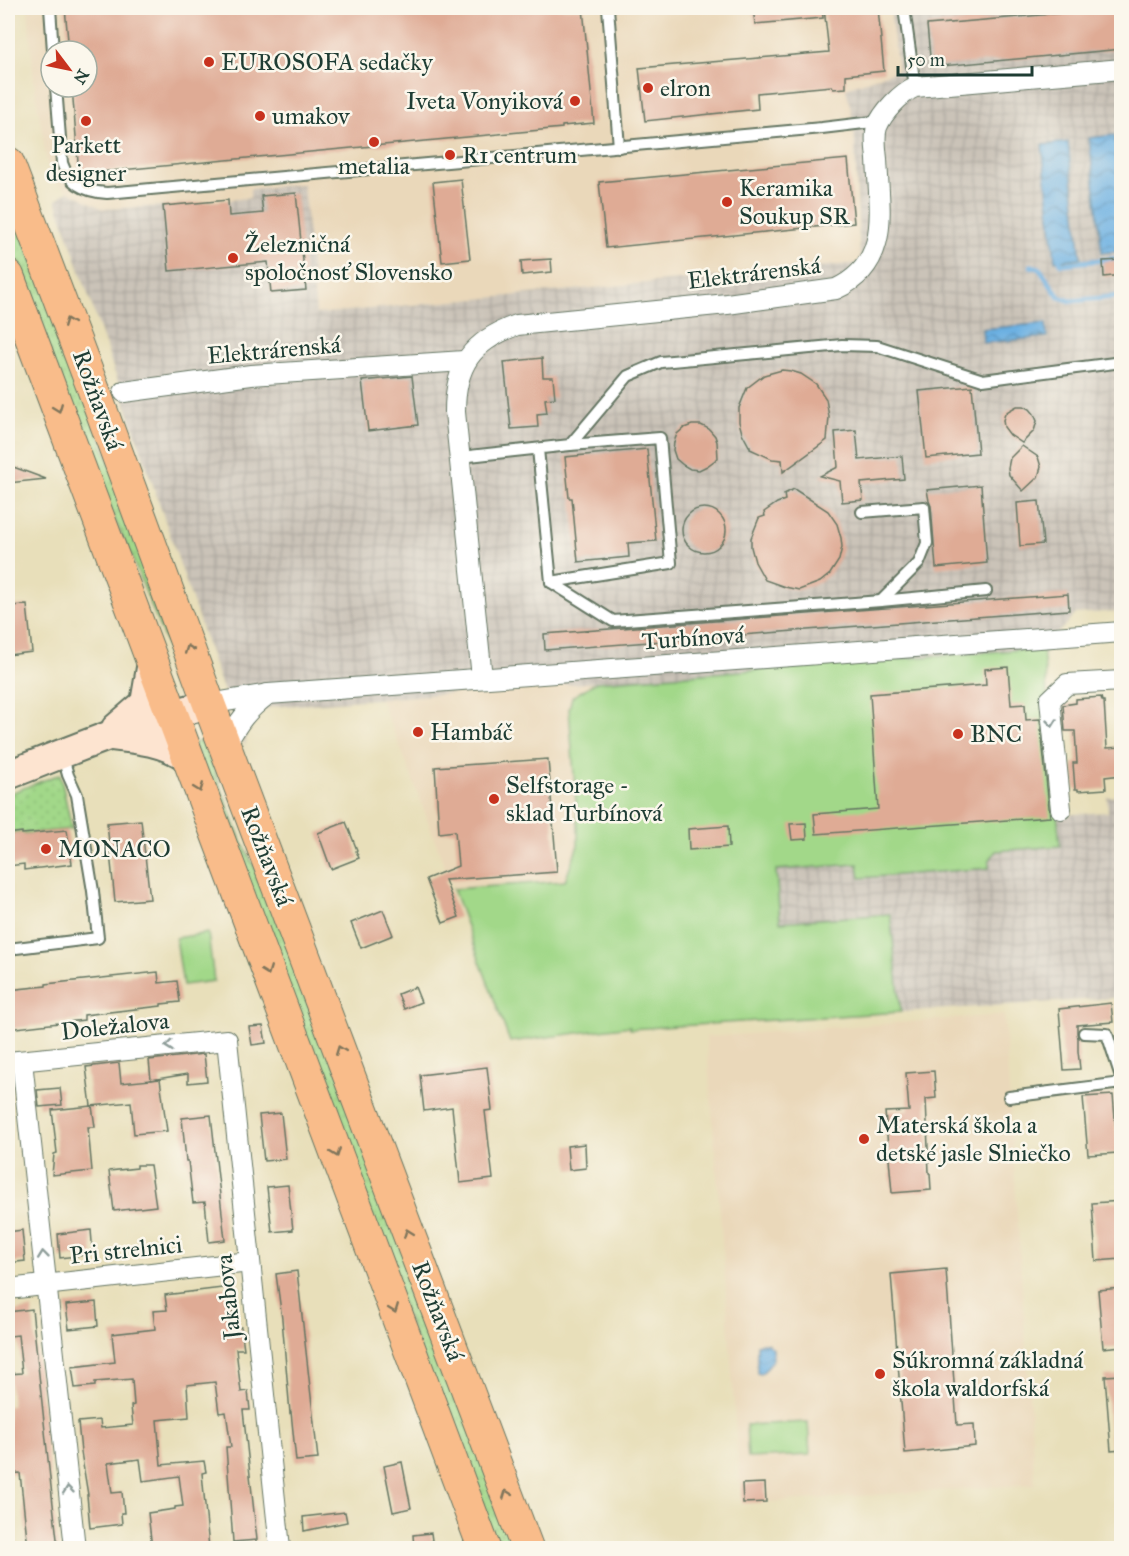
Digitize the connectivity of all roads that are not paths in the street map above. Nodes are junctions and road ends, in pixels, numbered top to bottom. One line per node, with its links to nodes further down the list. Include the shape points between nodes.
1 (50, 8): 4 (lane)
2 (608, 8): 9 (lane)
3 (904, 8): 6 (lane)
4 (52, 39)
5 (1122, 69): 6 (street)
6 (915, 87): 8 (street, via 895,102)
7 (57, 99): 9 (lane, via 65,171 81,188 94,192)
8 (881, 121): 9 (lane); 12 (street, Elektrárenská, via 876,139 878,238 871,258 843,286 727,304 517,325 488,339)
9 (619, 147)
10 (8, 163): 27 (main road, Rožňavská, one-way to 10)
11 (8, 276): 23 (main road, Rožňavská, one-way to 23)
12 (464, 362): 14 (street, Elektrárenská, via 251,375); 17 (street, via 455,399)
13 (1122, 362): 15 (lane, via 983,380 877,346 842,345 661,362 628,376)
14 (124, 392)
15 (570, 445): 16 (lane); 19 (lane, via 660,438 671,563)
16 (538, 449): 17 (lane); 19 (lane)
17 (460, 457): 24 (street)
18 (862, 512): 21 (lane, via 924,507 927,543 920,563)
19 (551, 582): 21 (lane, via 613,621)
20 (986, 591): 21 (lane)
21 (881, 601)
22 (1122, 632): 24 (street, Turbínová)
23 (152, 662): 28 (main road, Rožňavská); 29 (street, via 145,702)
24 (482, 678): 26 (street, Turbínová)
25 (1122, 681): 34 (street, one-way to 34, via 1067,684 1050,700)
26 (268, 694): 27 (street, Turbínová); 30 (street, via 239,721)
27 (209, 704): 28 (street); 30 (main road, Rožňavská)
28 (171, 714): 29 (street); 32 (main road, Rožňavská)
29 (107, 735): 31 (street); 32 (street, via 161,744)
30 (225, 746): 47 (main road, Rožňavská, one-way to 30, via 300,933)
31 (62, 754): 33 (street); 35 (lane, via 77,795 98,938)
32 (187, 757): 46 (main road, Rožňavská, one-way to 46)
33 (8, 775)
34 (1061, 809)
35 (8, 949)
36 (1084, 1033): 39 (lane, via 1107,1034)
37 (227, 1040): 38 (street, Doležalova, one-way to 38); 41 (street, Jakabova)
38 (15, 1062): 42 (street, one-way to 38)
39 (1122, 1081): 40 (lane)
40 (1010, 1097)
41 (250, 1262): 42 (street, Pri strelnici); 45 (street, Jakabova)
42 (46, 1285): 43 (street, Pri strelnici); 44 (street, one-way to 42)
43 (8, 1289)
44 (75, 1548)
45 (280, 1548)
46 (484, 1548)
47 (527, 1548)

